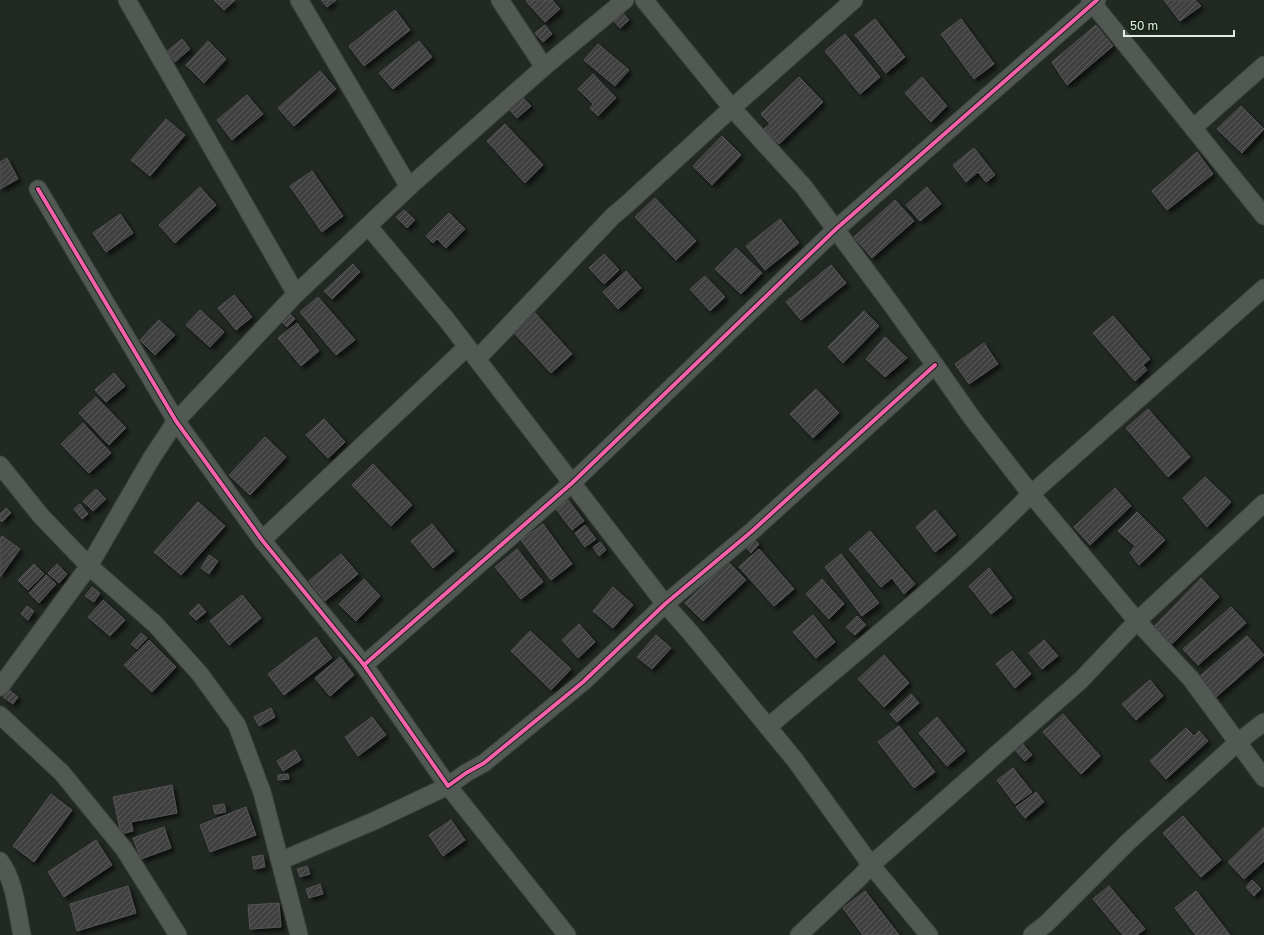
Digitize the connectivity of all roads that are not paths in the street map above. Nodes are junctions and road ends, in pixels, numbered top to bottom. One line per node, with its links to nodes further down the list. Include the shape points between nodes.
1 (127, 0): 18 (street)
2 (299, 0): 12 (street)
3 (500, 0): 9 (street)
4 (625, 0): 9 (street)
5 (644, 0): 10 (street)
6 (854, 0): 10 (street)
7 (1093, 1): 11 (street); 16 (street)
8 (1264, 65): 11 (street)
9 (544, 67): 12 (street)
10 (732, 108): 16 (street, via 804,187); 19 (street, via 613,216)
11 (1193, 128): 14 (street)
12 (409, 187): 15 (street)
13 (38, 188): 21 (street)
14 (1264, 216)
15 (369, 227): 18 (street); 19 (street)
16 (836, 230): 20 (street); 23 (street)
17 (1264, 288): 24 (street)
18 (296, 294): 21 (street)
19 (472, 353): 23 (street); 26 (street)
20 (935, 365): 24 (street); 28 (street, via 751,532)
21 (176, 421): 26 (street); 27 (street)
22 (0, 465): 27 (street, via 41,516)
23 (572, 483): 28 (street); 30 (street)
24 (1031, 494): 29 (street); 34 (street, via 996,530)
25 (1264, 503): 29 (street)
26 (262, 540): 30 (street)
27 (89, 566): 31 (street); 39 (street, via 155,624 200,674 237,725 262,792)
28 (665, 604): 34 (street); 37 (street, via 583,682 484,763)
29 (1137, 622): 35 (street, via 1191,679); 40 (street, via 1081,680)
30 (364, 665): 37 (street)
31 (0, 687)
32 (0, 715): 42 (street, via 62,773 124,849)
33 (1264, 722): 35 (street)
34 (768, 727): 40 (street)
35 (1238, 742): 36 (street); 47 (street, via 1128,842)
36 (1264, 778)
37 (448, 786): 39 (street); 44 (street)
38 (0, 861): 41 (street, via 6,869 13,890)
39 (280, 861): 43 (street)
40 (871, 865): 45 (street); 46 (street)
41 (22, 935)
42 (178, 935)
43 (300, 935)
44 (567, 935)
45 (799, 935)
46 (930, 935)
47 (1032, 935)

